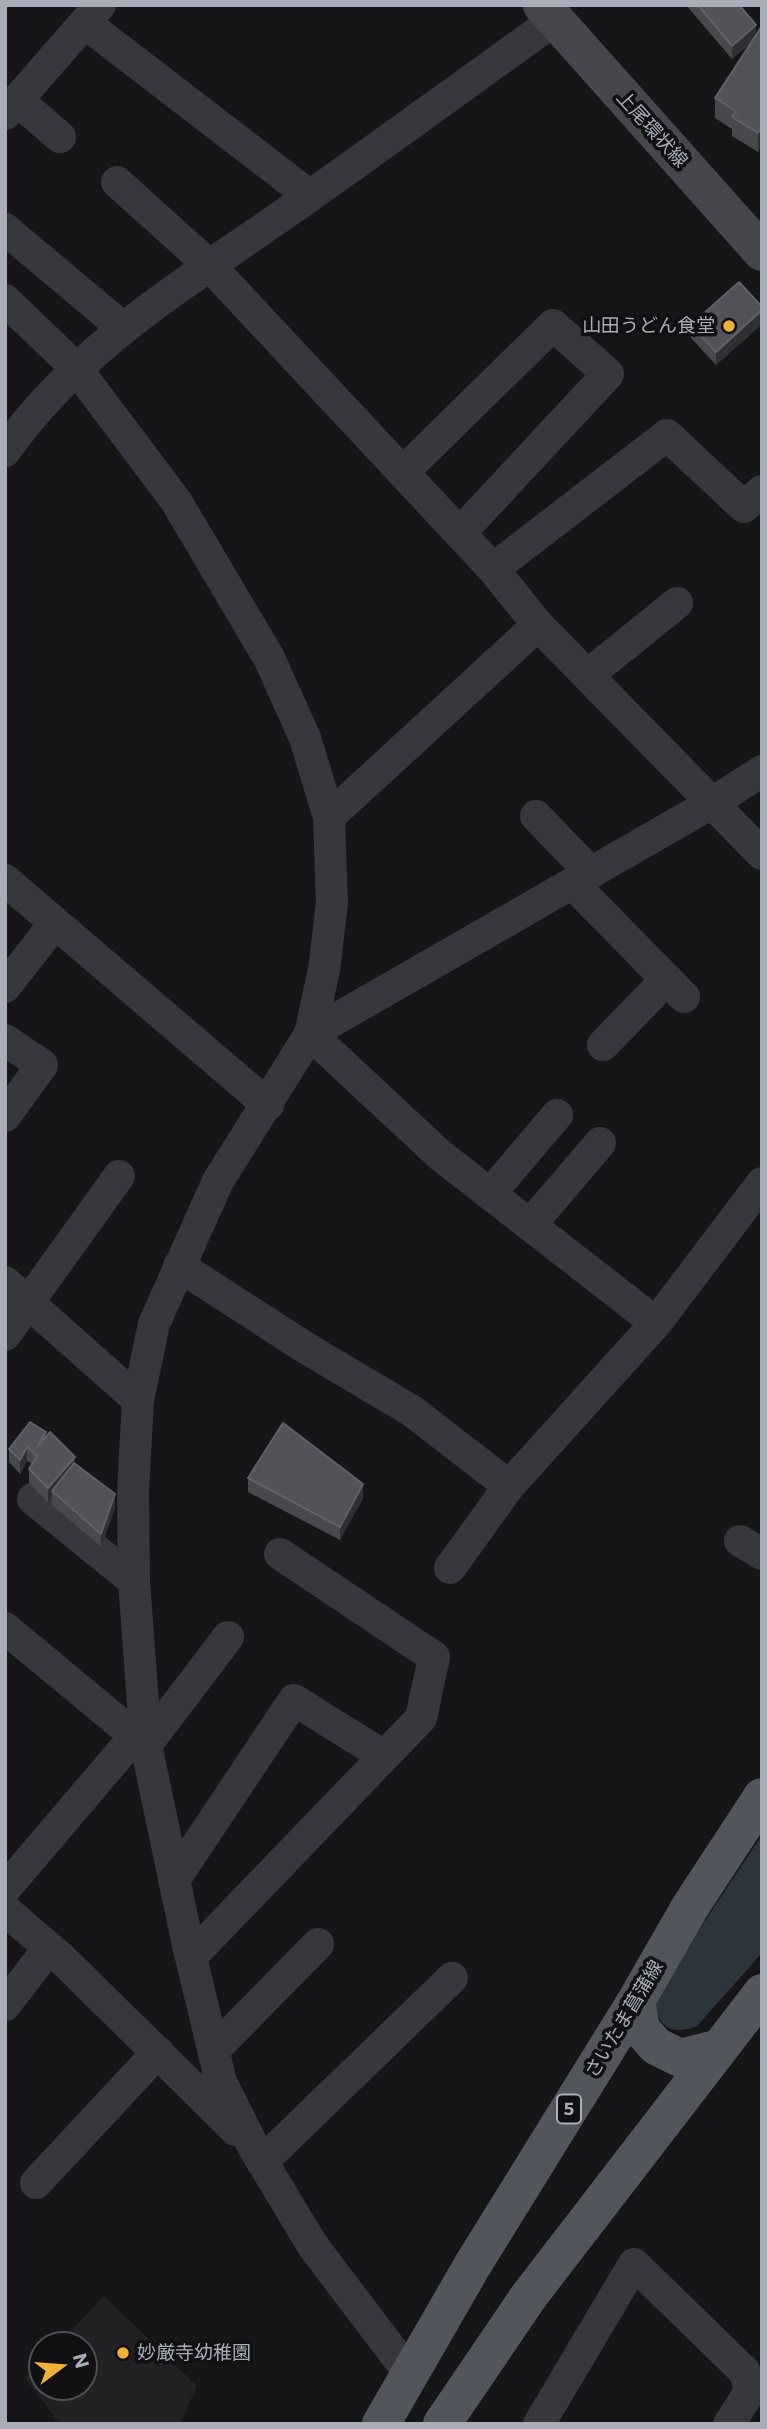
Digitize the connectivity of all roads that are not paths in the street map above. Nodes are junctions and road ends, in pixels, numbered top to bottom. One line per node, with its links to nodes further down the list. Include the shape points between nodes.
1 (548, 13): 6 (street); 8 (main road, 上尾環状線)
2 (93, 14): 3 (street); 6 (street)
3 (11, 107): 4 (street)
4 (60, 137)
5 (117, 182): 9 (street)
6 (310, 196): 9 (street)
7 (5, 229): 11 (street)
8 (762, 252)
9 (210, 266): 11 (street); 14 (street)
10 (5, 300): 12 (street)
11 (123, 328): 12 (street)
12 (76, 368): 13 (street); 24 (street, via 176,501 269,657 304,738)
13 (5, 451)
14 (403, 472): 16 (street); 16 (street, via 553,325 608,374)
15 (762, 491): 17 (street, via 744,507 667,435)
16 (460, 533): 17 (street)
17 (494, 569): 19 (street)
18 (677, 603): 20 (street)
19 (538, 625): 20 (street); 24 (street)
20 (588, 675): 22 (street)
21 (762, 771): 22 (street)
22 (712, 803): 25 (street); 26 (street)
23 (537, 816): 26 (street)
24 (329, 817): 30 (street, via 332,903)
25 (762, 854)
26 (582, 878): 30 (street); 32 (street, via 676,988)
27 (5, 880): 28 (street)
28 (55, 923): 29 (street); 33 (street)
29 (5, 987)
30 (310, 1034): 33 (street); 39 (street, via 440,1155)
31 (5, 1040): 35 (street, via 42,1065)
32 (603, 1045)
33 (268, 1105): 41 (street, via 218,1181)
34 (557, 1115): 39 (street)
35 (5, 1116)
36 (600, 1143): 40 (street)
37 (119, 1176): 42 (street)
38 (762, 1183): 43 (street)
39 (490, 1194): 40 (street)
40 (530, 1225): 43 (street)
41 (179, 1266): 45 (street, via 154,1324); 46 (street, via 412,1411)
42 (17, 1292): 44 (street); 45 (street)
43 (656, 1323): 46 (street)
44 (5, 1335)
45 (138, 1400): 50 (street)
46 (509, 1486): 49 (street)
47 (33, 1499): 50 (street)
48 (280, 1554): 54 (street, via 434,1657 421,1718)
49 (450, 1568)
50 (134, 1581): 53 (street)
51 (5, 1628): 53 (street)
52 (228, 1637): 53 (street)
53 (140, 1741): 56 (street); 57 (street)
54 (384, 1756): 56 (street, via 294,1700); 61 (street)
55 (762, 1797): 64 (main road, さいたま菖蒲線 / 5)
56 (174, 1880): 61 (street)
57 (5, 1889)
58 (5, 1910): 60 (street)
59 (318, 1944): 67 (street)
60 (49, 1948): 65 (street); 68 (street)
61 (191, 1957): 67 (street)
62 (452, 1978): 69 (street)
63 (762, 1993): 66 (main road)
64 (636, 2001): 66 (main road, via 641,2029 656,2046 680,2058); 71 (main road, さいたま菖蒲線 / 5)
65 (5, 2006)
66 (720, 2048): 73 (main road, via 528,2295)
67 (214, 2050): 69 (street, via 222,2082)
68 (158, 2052): 69 (street); 70 (street)
69 (258, 2155): 71 (street, via 313,2246)
70 (36, 2183)
71 (410, 2374): 72 (main road, さいたま菖蒲線 / 5)
72 (381, 2424)
73 (442, 2424)
74 (539, 2424): 75 (street, via 634,2264 745,2372 750,2391)
75 (729, 2424)

